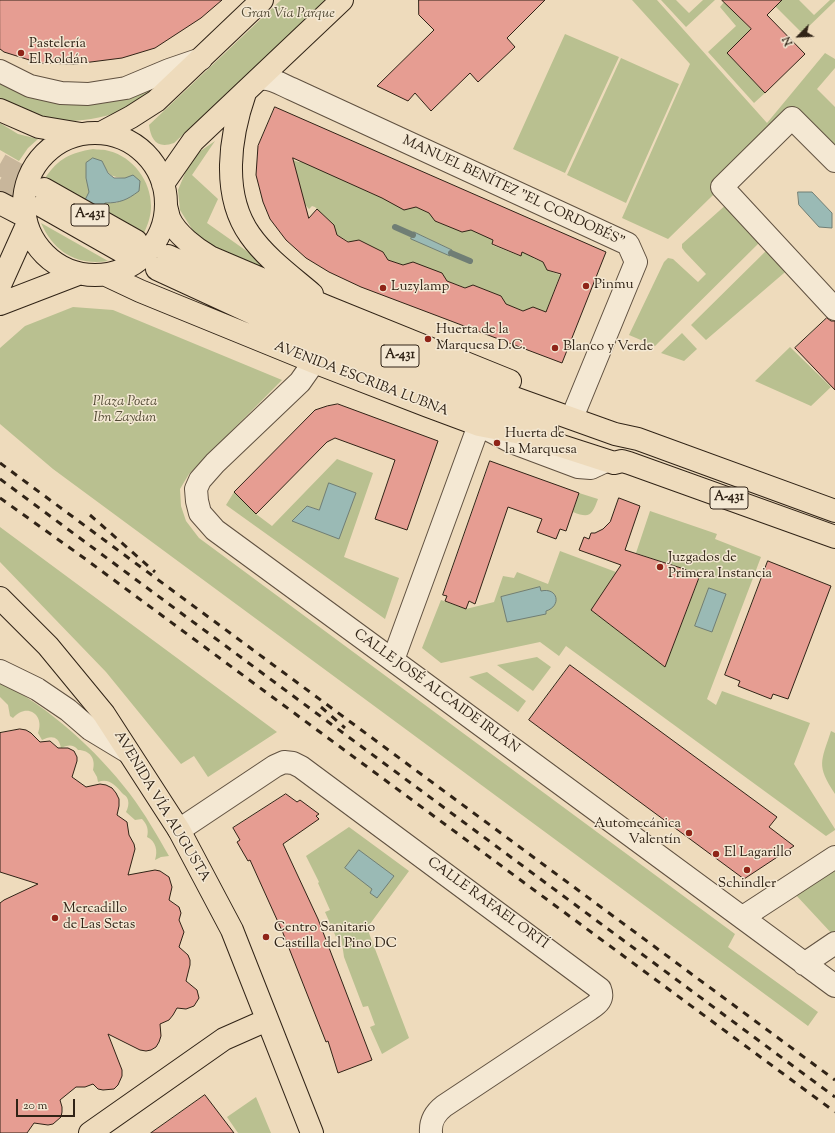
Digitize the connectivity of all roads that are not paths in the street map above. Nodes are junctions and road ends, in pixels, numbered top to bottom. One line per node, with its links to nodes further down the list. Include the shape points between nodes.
1 (262, 0): 3 (main road)
2 (342, 0): 5 (main road)
3 (201, 59): 4 (street, via 126,88 88,94 61,93 30,86); 7 (main road, via 156,101 131,117)
4 (0, 71)
5 (253, 86): 9 (main road, via 193,141); 18 (main road, via 239,114 231,161 234,194 240,216 264,252); 21 (street, MANUEL BENÍTEZ "EL CORDOBÉS", via 266,78 271,80 628,244 636,262)
6 (0, 110): 7 (main road, via 39,127)
7 (92, 134): 9 (main road, via 122,138 140,149 154,165); 12 (main road, via 68,138 55,145 40,159 34,167 24,196)
8 (835, 161): 19 (street, via 792,118 722,187)
9 (163, 184): 11 (main road)
10 (0, 203): 12 (main road)
11 (166, 206): 15 (main road, via 160,234 148,252 120,272); 18 (main road, AVENIDA ESCRIBA LUBNA, via 177,230 198,250)
12 (34, 209): 13 (main road, A-431); 14 (main road, via 34,241 45,255 60,267); 16 (main road)
13 (129, 246)
14 (78, 274): 15 (main road); 17 (main road)
15 (106, 275): 20 (main road, AVENIDA ESCRIBA LUBNA)
16 (0, 284)
17 (0, 304)
18 (325, 306): 21 (main road, AVENIDA ESCRIBA LUBNA)
19 (835, 309)
20 (314, 362): 22 (main road, AVENIDA ESCRIBA LUBNA); 28 (street, CALLE JOSÉ ALCAIDE IRLÁN, via 300,382 205,473 196,489 200,513 214,530)
21 (576, 408): 23 (main road, AVENIDA ESCRIBA LUBNA, via 629,430)
22 (479, 425): 24 (main road, AVENIDA ESCRIBA LUBNA, via 521,433); 28 (street)
23 (638, 439): 24 (main road, AVENIDA ESCRIBA LUBNA / A-431, via 616,434 411,361 163,262 309,339 618,454); 25 (main road, AVENIDA ESCRIBA LUBNA / A-431)
24 (614, 461): 26 (main road, AVENIDA ESCRIBA LUBNA / A-431, via 658,472)
25 (835, 511)
26 (835, 537)
27 (0, 598): 30 (main road, AVENIDA VÍA AUGUSTA, via 48,646 104,714)
28 (393, 660): 33 (street, CALLE JOSÉ ALCAIDE IRLÁN)
29 (0, 671): 30 (street, via 37,689 90,729)
30 (128, 752): 31 (main road, AVENIDA VÍA AUGUSTA)
31 (179, 830): 37 (main road, AVENIDA VÍA AUGUSTA, via 232,930); 40 (street, CALLE RAFAEL ORTÍ, via 266,771 284,762 301,767 600,989 601,999 590,1009 438,1111 433,1118)
32 (835, 857): 33 (street)
33 (743, 917): 35 (street, CALLE JOSÉ ALCAIDE IRLÁN)
34 (835, 943): 35 (street)
35 (804, 964): 36 (street, CALLE JOSÉ ALCAIDE IRLÁN)
36 (835, 986)
37 (268, 1020): 38 (main road, via 224,1039); 39 (main road, AVENIDA VÍA AUGUSTA)
38 (90, 1133)
39 (312, 1133)
40 (431, 1133)

